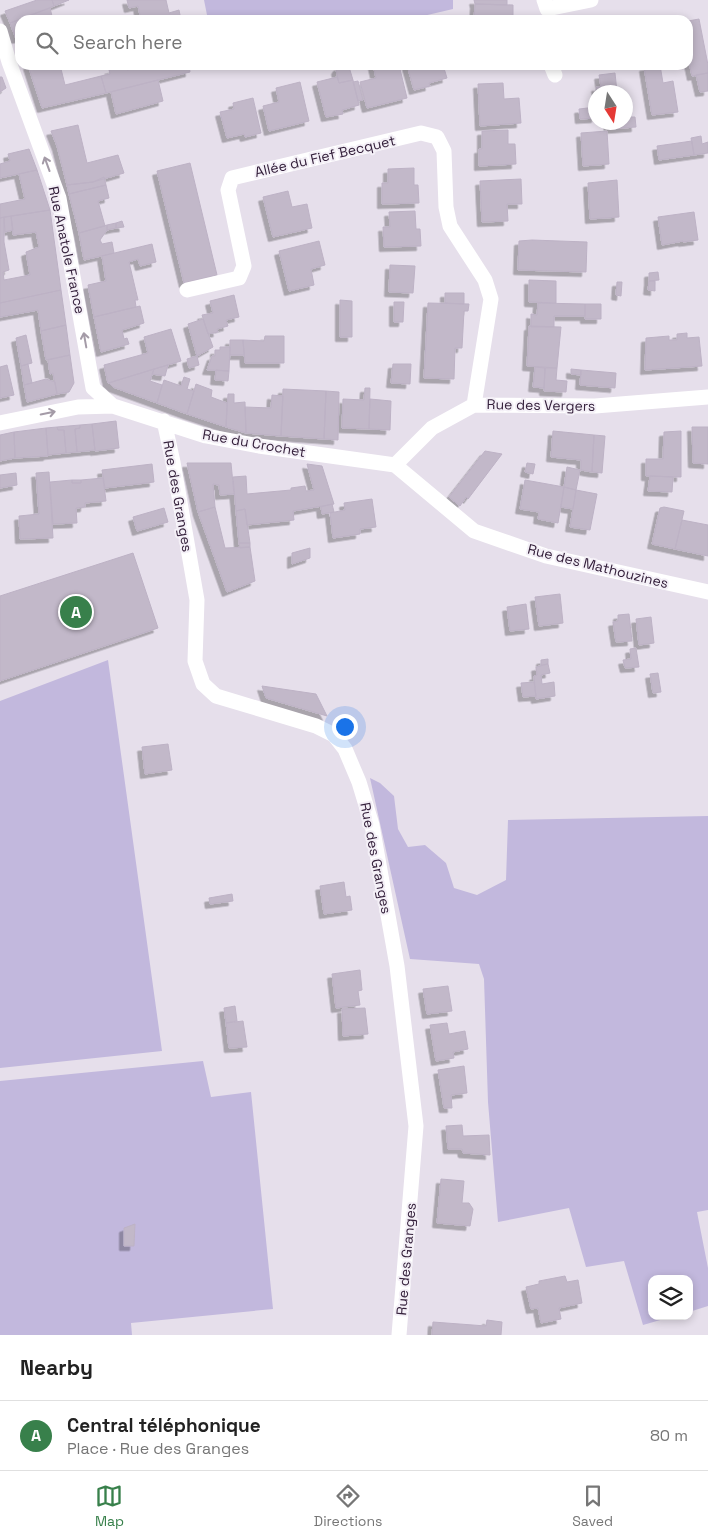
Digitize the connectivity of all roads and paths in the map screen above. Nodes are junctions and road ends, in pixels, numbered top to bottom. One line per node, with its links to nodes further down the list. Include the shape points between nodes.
1 (591, 0): 2 (street)
2 (546, 10)
3 (0, 31): 5 (street, Rue Anatole France, one-way to 3, via 59,198)
4 (187, 290): 7 (street, Allée du Fief Becquet, via 239,278 244,266 228,190 232,178 421,133 437,137 444,151 450,226 485,280 491,299)
5 (93, 388): 8 (street, Rue du Crochet); 9 (street)
6 (708, 397): 7 (street, Rue des Vergers, via 595,406)
7 (474, 405): 12 (street, Rue des Vergers, via 432,428)
8 (113, 406): 9 (street); 10 (street, Rue du Crochet)
9 (78, 407): 11 (street, one-way to 9)
10 (164, 421): 12 (street, Rue du Crochet, via 206,436); 14 (street, Rue des Granges, via 197,600 195,661 203,684 216,696 316,726 334,735 345,749 360,782 372,825 396,966 416,1126)
11 (0, 423)
12 (394, 465): 13 (street, Rue des Mathouzines, via 474,531 546,556)
13 (708, 592)
14 (399, 1335)

